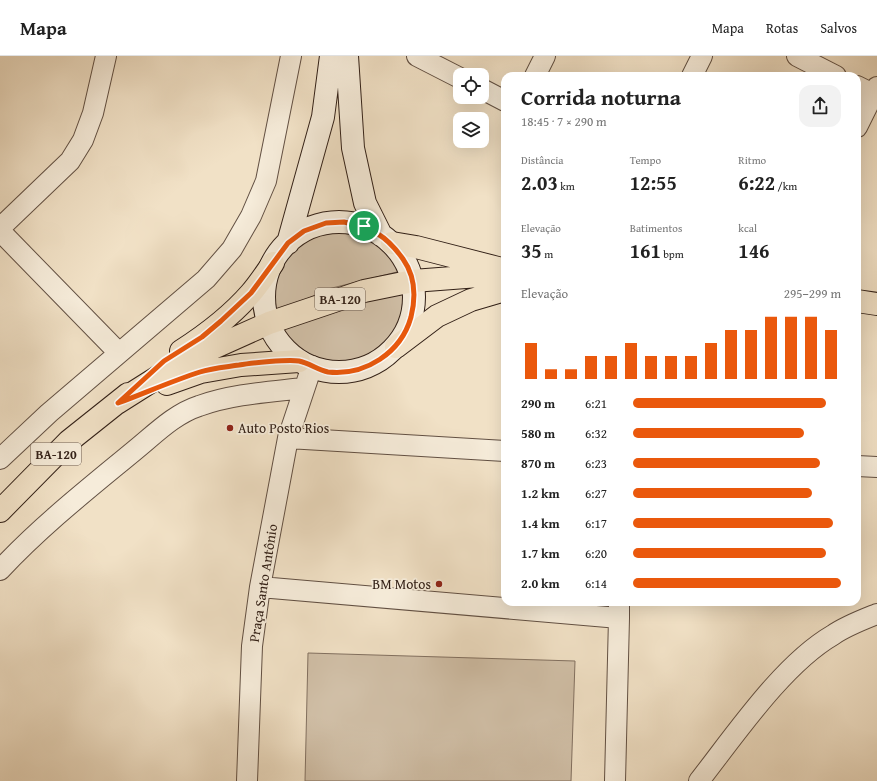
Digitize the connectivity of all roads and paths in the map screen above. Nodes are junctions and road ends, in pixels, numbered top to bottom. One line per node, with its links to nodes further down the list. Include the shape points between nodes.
1 (106, 56): 17 (street, via 93,113 83,140 70,161)
2 (291, 56): 27 (street, via 266,181 251,216 232,249 206,279)
3 (331, 56): 19 (main road, via 324,117)
4 (347, 56): 18 (main road, via 353,148 365,203)
5 (417, 56): 12 (street)
6 (545, 56): 9 (street)
7 (702, 56): 10 (street)
8 (797, 56): 11 (street)
9 (537, 72)
10 (694, 72)
11 (828, 72)
12 (453, 74)
13 (871, 91): 16 (street)
14 (489, 93): 15 (street)
15 (501, 99)
16 (861, 117)
17 (0, 229): 27 (street)
18 (386, 239): 19 (main road, via 364,226 344,222 326,223 304,231); 21 (main road); 23 (main road, via 407,264)
19 (288, 243): 20 (main road)
20 (273, 263): 25 (main road, via 265,286 264,301); 30 (main road, via 251,293 221,321 202,337 164,361)
21 (501, 269)
22 (501, 274): 23 (main road, BA-120)
23 (413, 281): 25 (main road, BA-120, via 364,292); 26 (main road, via 414,306 408,329)
24 (501, 291): 26 (main road, via 471,300 437,316)
25 (269, 323): 28 (main road, via 277,338); 30 (main road, BA-120, via 166,372)
26 (396, 347): 28 (main road, via 373,365 348,372 326,372)
27 (119, 353): 33 (street)
28 (306, 364): 29 (street, Praça Santo Antônio); 30 (main road, via 241,364 201,372)
29 (304, 388): 31 (street, Praça Santo Antônio); 37 (street, via 223,399 198,406 172,420 26,542)
30 (118, 403): 36 (main road, BA-120 / BA-120, via 69,441)
31 (288, 438): 32 (street); 38 (street, Praça Santo Antônio)
32 (501, 450)
33 (0, 459)
34 (861, 466): 35 (street)
35 (877, 467)
36 (0, 512)
37 (0, 570)
38 (260, 587): 39 (street); 43 (street, Praça Santo Antônio, via 252,646)
39 (501, 602)
40 (557, 606): 41 (street)
41 (619, 610): 44 (street)
42 (877, 614): 45 (street, via 833,634 791,668 757,706)
43 (247, 781)
44 (615, 781)
45 (699, 781)

